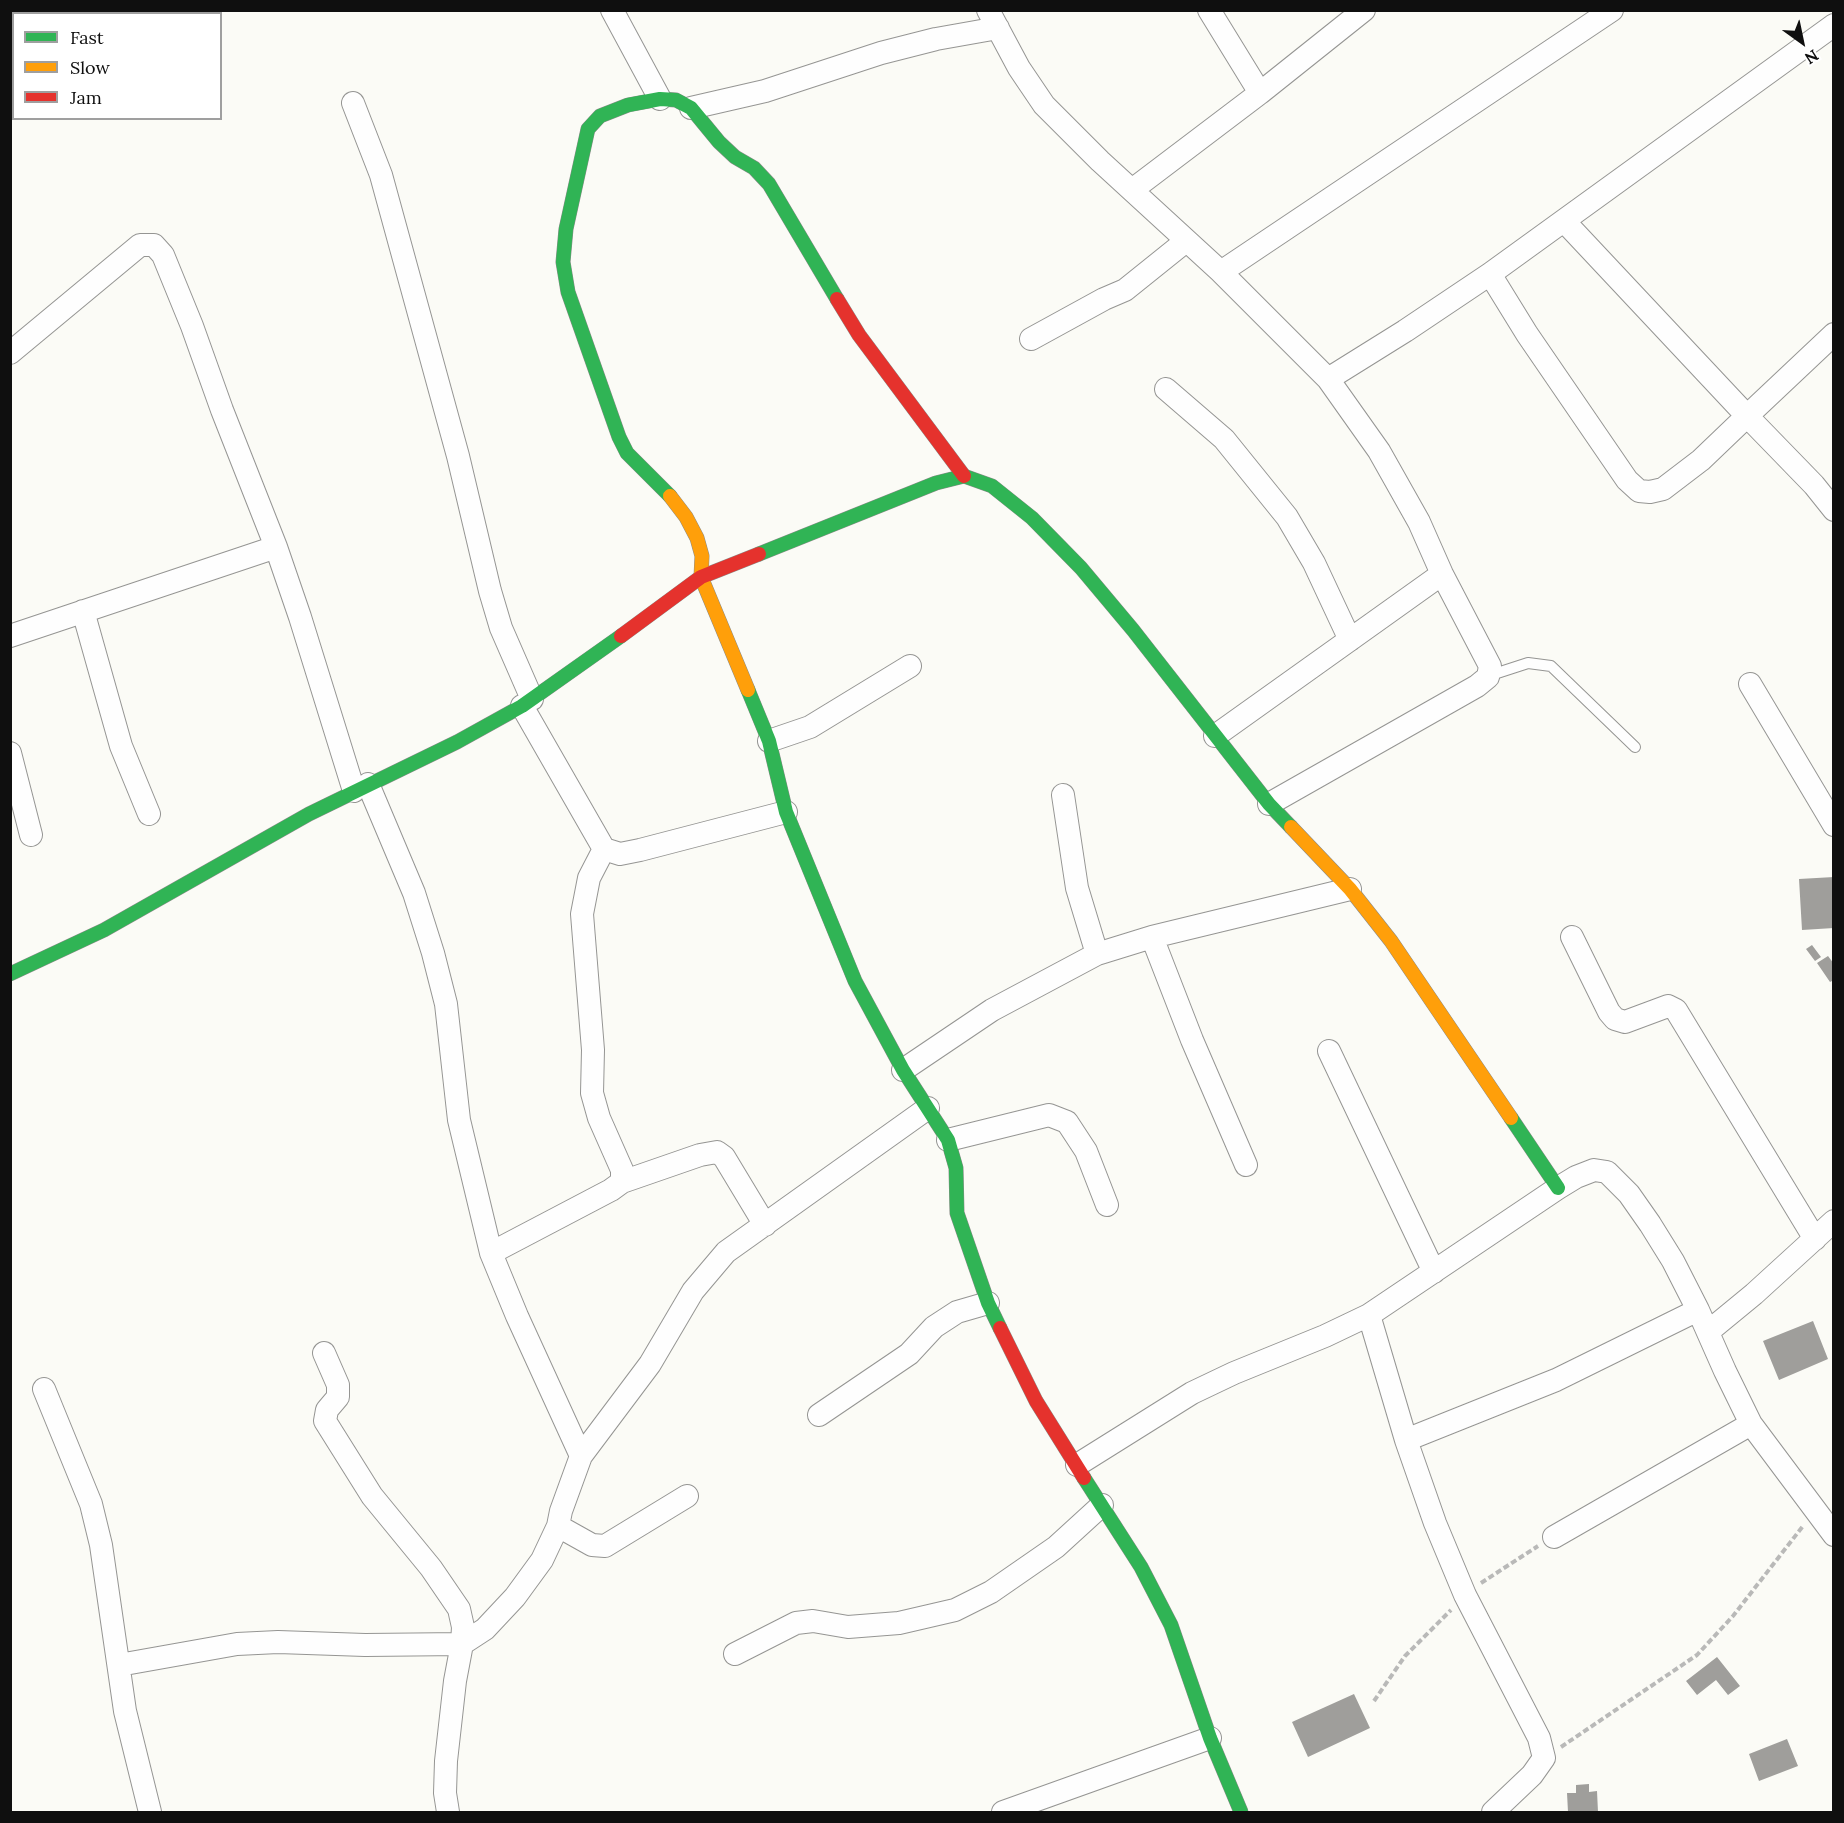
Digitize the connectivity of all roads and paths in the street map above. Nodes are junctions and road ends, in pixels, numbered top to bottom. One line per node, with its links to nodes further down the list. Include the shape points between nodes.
1 (612, 10): 10 (street)
2 (1209, 10): 9 (street)
3 (1364, 10): 9 (street)
4 (1612, 10): 16 (street)
5 (1827, 10): 7 (street)
6 (993, 19): 12 (street, via 774,88); 13 (street, via 1044,105)
7 (1833, 19)
8 (1833, 25): 14 (street)
9 (1260, 93): 13 (street)
10 (660, 99): 12 (street, via 676,100); 28 (street, via 600,116 588,129 566,229 564,262 568,292 619,437 627,453 667,491 686,517 702,556)
11 (353, 103): 35 (street, via 381,175 458,456 490,591)
12 (692, 108): 24 (street, via 719,142 769,184 859,335)
13 (1132, 190): 15 (street)
14 (1564, 220): 17 (street); 23 (street)
15 (1186, 241): 16 (street); 19 (street, via 1125,290)
16 (1221, 272): 21 (street)
17 (1490, 273): 21 (street); 23 (street, via 1534,344 1627,480 1639,491 1663,489 1701,460)
18 (1833, 334): 23 (street)
19 (1031, 339)
20 (10, 353): 26 (street, via 140,244 154,245 163,255 192,326)
21 (1328, 379): 27 (street, via 1379,451 1419,522)
22 (1166, 388): 31 (street, via 1224,439 1287,517 1314,563)
23 (1747, 416): 25 (street)
24 (964, 476): 28 (street, via 936,483); 36 (street, via 992,486 1032,518 1081,567)
25 (1833, 510)
26 (276, 547): 29 (street); 40 (street)
27 (1442, 574): 31 (street); 33 (street, via 1490,666)
28 (701, 577): 35 (street); 37 (street)
29 (83, 611): 30 (street); 44 (street, via 121,746)
30 (10, 636)
31 (1350, 640): 36 (street)
32 (910, 666): 37 (street, via 810,727)
33 (1488, 676): 38 (lane, via 1528,663 1551,666); 42 (street, via 1477,686)
34 (1750, 684): 45 (street)
35 (527, 703): 40 (street); 47 (street)
36 (1215, 736): 42 (street)
37 (770, 741): 43 (street)
38 (1635, 747)
39 (10, 753): 46 (street)
40 (361, 788): 52 (street, via 104,930); 64 (street, via 414,893 433,953 446,1004 459,1120)
41 (1063, 795): 51 (street, via 1077,888)
42 (1269, 804): 48 (street)
43 (786, 812): 47 (street, via 640,850 620,854); 54 (street, via 855,981)
44 (148, 814)
45 (1833, 825)
46 (31, 835)
47 (604, 849): 58 (street, via 589,878 582,914 593,1050 592,1093 622,1170)
48 (1350, 889): 49 (street); 59 (street, via 1397,951)
49 (1152, 937): 51 (street); 57 (street)
50 (1572, 937): 63 (street, via 1615,1019 1625,1022 1668,1006 1676,1010)
51 (1097, 954): 54 (street, via 992,1010)
52 (10, 974)
53 (1329, 1051): 65 (street)
54 (903, 1070): 55 (street)
55 (928, 1108): 56 (street); 62 (street)
56 (948, 1140): 60 (street, via 1049,1115 1067,1122 1086,1151); 66 (street, via 956,1168 957,1213)
57 (1246, 1165)
58 (622, 1182): 62 (street, via 717,1152 724,1157); 64 (street)
59 (1558, 1188): 65 (street); 67 (street, via 1594,1170 1607,1172 1650,1224)
60 (1107, 1204)
61 (1833, 1221): 63 (street)
62 (765, 1225): 75 (street, via 726,1252 693,1291 650,1364)
63 (1815, 1239): 69 (street)
64 (491, 1253): 75 (street)
65 (1434, 1272): 68 (street)
66 (988, 1303): 72 (street, via 957,1312 941,1322 909,1354); 76 (street, via 1036,1401)
67 (1698, 1310): 69 (street); 74 (street, via 1556,1380)
68 (1369, 1315): 74 (street); 76 (street, via 1192,1393)
69 (1709, 1331): 73 (street)
70 (324, 1353): 83 (street, via 338,1385 338,1397 327,1410 325,1421 372,1496 459,1609)
71 (44, 1389): 85 (street, via 91,1504 101,1545)
72 (819, 1415)
73 (1751, 1424): 79 (street); 82 (street)
74 (1407, 1440): 87 (street, via 1465,1595 1539,1738)
75 (581, 1456): 80 (street)
76 (1077, 1465): 78 (street)
77 (687, 1496): 80 (street, via 605,1546 592,1545)
78 (1102, 1505): 84 (street, via 1056,1547 991,1592 955,1610 898,1623 848,1627 813,1621 796,1623); 86 (street, via 1171,1625)
79 (1815, 1511): 81 (street); 87 (path, via 1733,1616 1697,1655)
80 (558, 1526): 83 (street, via 542,1560 515,1597 485,1629)
81 (1833, 1535)
82 (1554, 1538)
83 (462, 1644): 85 (street, via 237,1644); 89 (street, via 446,1761)
84 (735, 1654)
85 (118, 1665): 88 (street)
86 (1210, 1738): 90 (street); 91 (street)
87 (1544, 1758): 92 (street)
88 (150, 1812)
89 (448, 1812)
90 (1004, 1812)
91 (1241, 1812)
92 (1493, 1812)

